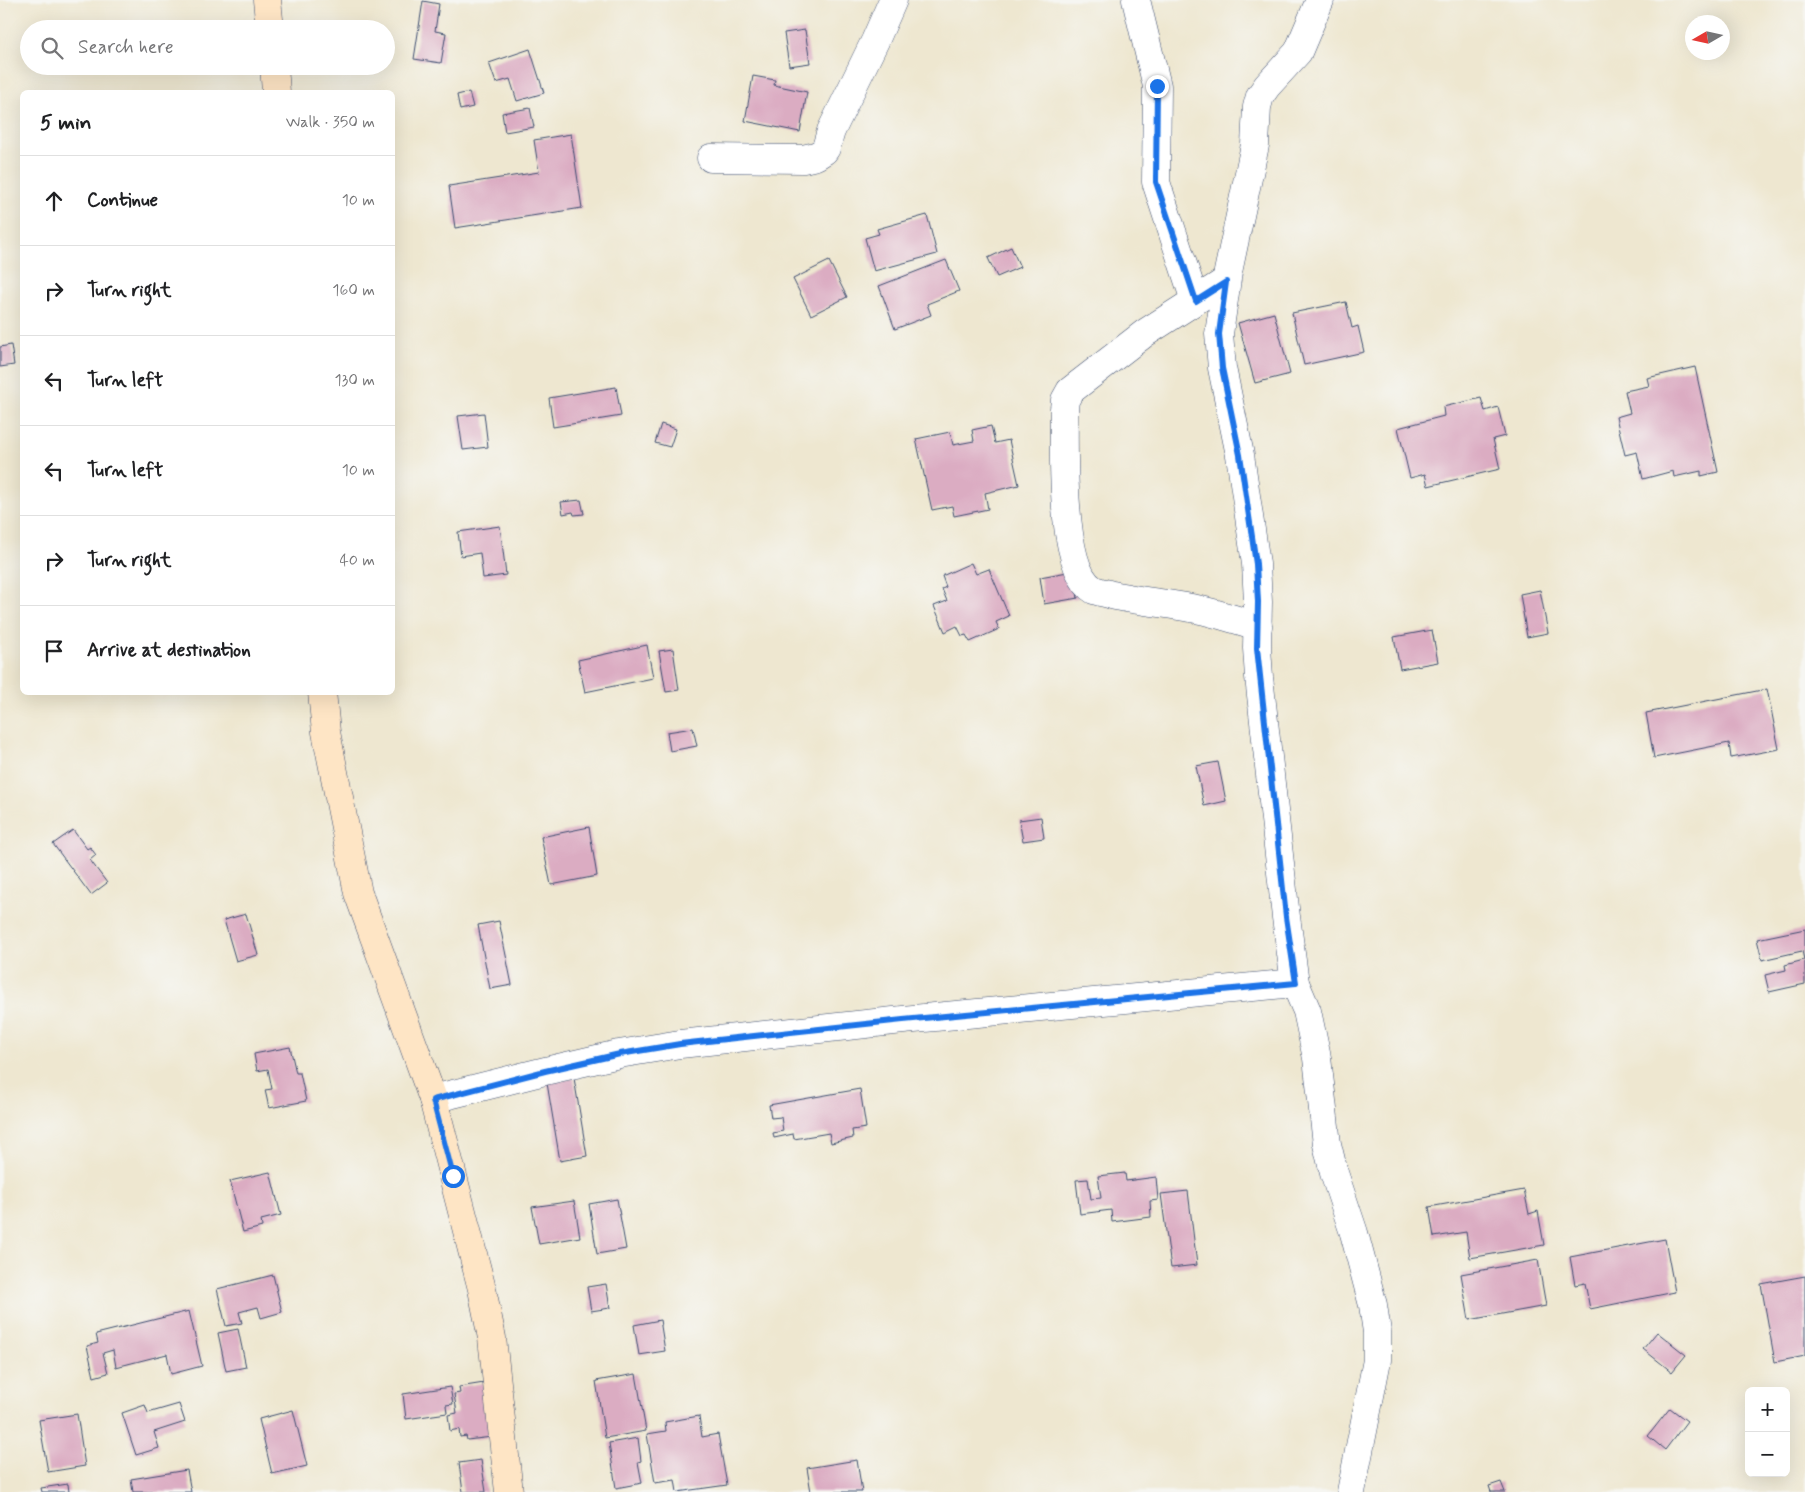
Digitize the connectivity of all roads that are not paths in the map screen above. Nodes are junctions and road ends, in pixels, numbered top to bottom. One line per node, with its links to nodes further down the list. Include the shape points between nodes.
1 (267, 0): 5 (street)
2 (893, 0): 8 (street, via 830,131 824,151 803,159)
3 (1136, 0): 10 (street, via 1157,86 1156,182)
4 (1320, 0): 9 (street, via 1298,52 1260,96 1255,145)
5 (269, 20)
6 (275, 75): 7 (street)
7 (276, 90)
8 (711, 158)
9 (1226, 282): 10 (street); 11 (street, via 1219,334 1222,368 1240,455 1256,564)
10 (1196, 301): 11 (street, via 1145,333 1074,387 1065,400 1064,475 1073,554 1087,585 1095,590 1124,598 1192,608)
11 (1258, 626): 13 (street, via 1259,677)
12 (322, 695): 14 (street, via 326,732 358,893)
13 (1296, 983): 14 (street, via 680,1044 591,1060); 16 (street, via 1307,1011 1317,1058 1326,1144 1354,1232 1378,1332 1377,1360)
14 (433, 1100): 15 (street, via 492,1338)
15 (509, 1492)
16 (1350, 1492)

